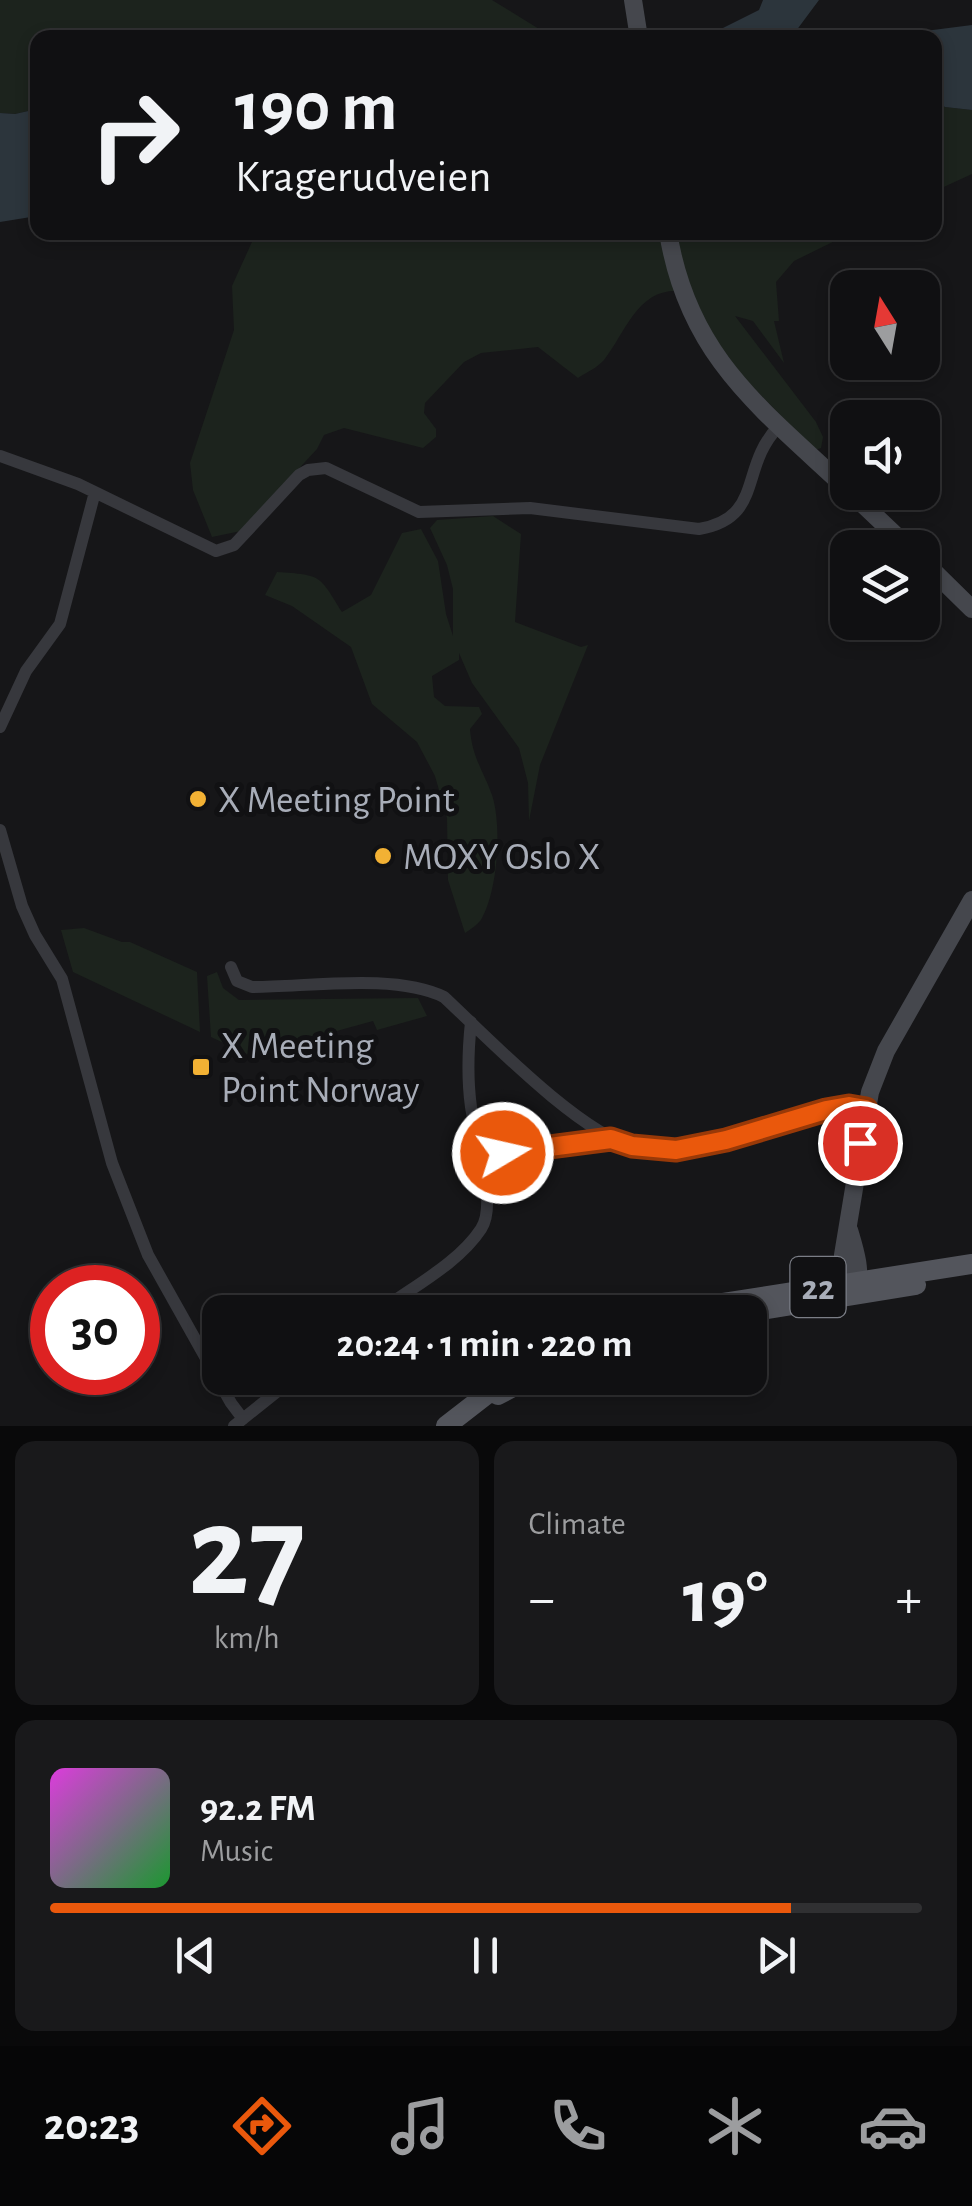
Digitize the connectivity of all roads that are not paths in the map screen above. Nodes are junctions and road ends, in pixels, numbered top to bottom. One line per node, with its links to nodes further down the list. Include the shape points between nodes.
1 (634, 4): 2 (main road)
2 (638, 30)
3 (670, 240): 4 (main road, via 694,321 729,376)
4 (778, 426): 6 (main road); 7 (street, via 760,452 742,507 721,524 699,529 530,508 418,512 326,468 300,475 234,545 216,550)
5 (0, 456): 7 (street)
6 (830, 474)
7 (95, 492): 12 (street, via 60,624 26,671)
8 (869, 510): 9 (main road)
9 (890, 530)
10 (940, 578): 11 (main road)
11 (972, 609)
12 (0, 726)
13 (0, 830): 30 (street, via 22,906 62,979 112,1163 148,1255)
14 (972, 900): 17 (main road, via 886,1051)
15 (231, 967): 16 (street, via 238,981 252,986 424,987)
16 (470, 1022): 18 (street); 19 (street, via 468,1075)
17 (866, 1109): 18 (street, via 826,1110 676,1150); 22 (main road, via 849,1230)
18 (611, 1139): 19 (street)
19 (482, 1159): 23 (street, via 483,1227)
20 (972, 1264): 22 (main road, 22)
21 (972, 1275): 22 (main road, 22)
22 (853, 1286): 24 (main road, 22); 25 (main road, 22)
23 (401, 1295)
24 (767, 1298)
25 (767, 1308)
26 (273, 1395): 30 (street)
27 (488, 1395): 29 (main road)
28 (498, 1395): 29 (main road)
29 (470, 1410): 31 (main road)
30 (239, 1422)
31 (446, 1426)

